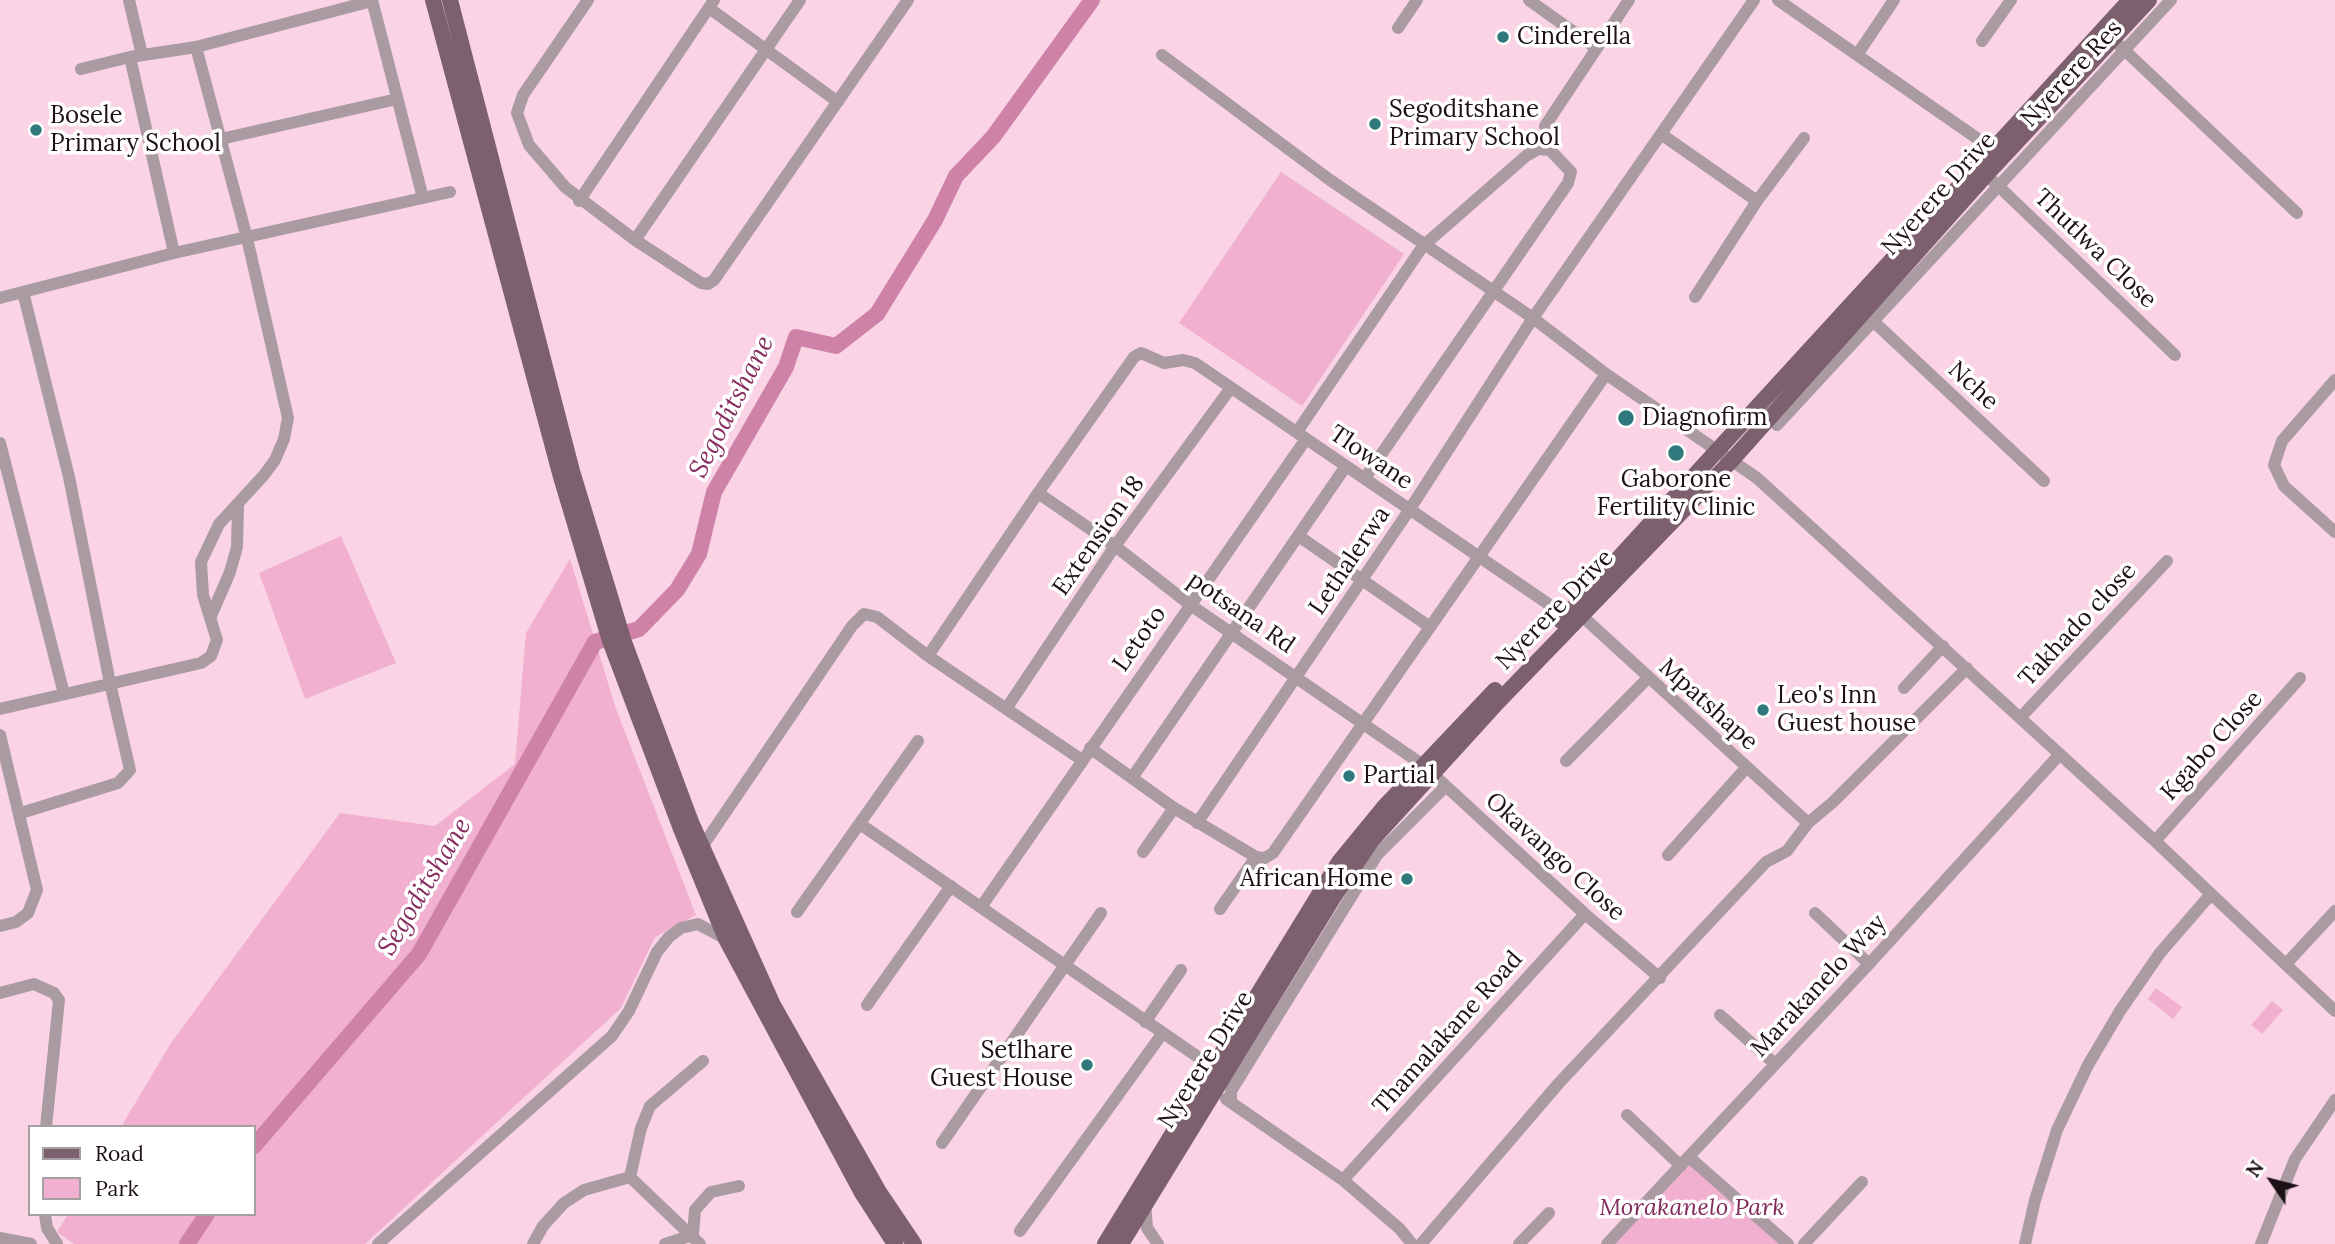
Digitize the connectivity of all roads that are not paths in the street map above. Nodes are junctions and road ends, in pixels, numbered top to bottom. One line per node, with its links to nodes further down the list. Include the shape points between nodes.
1 (129, 0): 27 (street)
2 (372, 0): 22 (street); 29 (street)
3 (433, 0): 72 (main road)
4 (450, 0): 72 (main road)
5 (588, 0): 39 (street, via 523,95 517,113 529,145)
6 (800, 0): 23 (street)
7 (908, 0): 30 (street)
8 (1417, 0): 19 (street)
9 (1529, 0): 24 (street)
10 (1629, 0): 24 (street)
11 (1754, 0): 32 (street, Lethalerwa)
12 (1778, 0): 26 (street)
13 (1894, 0): 26 (street)
14 (2011, 0): 21 (street)
15 (2130, 0): 20 (main road, Nyerere Drive)
16 (2149, 0): 20 (main road, Nyerere Drive)
17 (2171, 0): 20 (street, Nyerere Res)
18 (711, 4): 23 (street); 39 (street)
19 (1398, 28)
20 (2113, 40): 35 (main road, Nyerere Drive); 36 (main road, Nyerere Drive); 41 (street)
21 (1982, 41)
22 (196, 47): 27 (street); 34 (street)
23 (766, 48): 30 (street); 43 (street)
24 (1596, 48): 31 (street)
25 (1162, 55): 44 (street)
26 (1857, 55): 35 (street)
27 (136, 56): 28 (street); 45 (street)
28 (81, 69)
29 (397, 99): 34 (street); 38 (street)
30 (838, 102): 43 (street, via 714,280 701,283)
31 (1545, 126)
32 (1661, 134): 40 (street); 50 (street, Lethalerwa)
33 (1804, 138): 40 (street)
34 (221, 139): 42 (street)
35 (1991, 148): 59 (main road, Nyerere Drive)
36 (1992, 180): 51 (street); 52 (street, Thutlwa Close); 60 (main road, Nyerere Drive)
37 (450, 192): 38 (street)
38 (423, 198): 42 (street)
39 (579, 201): 43 (street)
40 (1757, 201): 48 (street)
41 (2297, 213)
42 (247, 238): 45 (street); 65 (street, via 288,418 275,460)
43 (635, 240)
44 (1423, 246): 46 (street); 46 (street, Letoto, via 1526,156 1538,149 1550,150 1571,176); 57 (street, Letoto)
45 (174, 253): 47 (street)
46 (1491, 290): 50 (street); 62 (street)
47 (23, 292): 49 (street); 86 (street, via 69,477)
48 (1695, 297)
49 (0, 298)
50 (1533, 318): 53 (street); 66 (street, Lethalerwa)
51 (1873, 321): 56 (street); 63 (street, Nche)
52 (2175, 355)
53 (1606, 374): 59 (street); 70 (street)
54 (2335, 380): 67 (street, via 2282,441 2274,465 2284,486)
55 (1230, 389): 57 (street, Tlowane); 64 (street, Tlowane, via 1195,363 1164,363 1147,353 1134,357); 69 (street, Extension 18)
56 (1777, 425)
57 (1302, 436): 61 (street, Tlowane); 74 (street, Letoto)
58 (0, 443): 88 (street)
59 (1717, 448): 60 (street); 75 (main road, Nyerere Drive)
60 (1732, 460): 75 (main road, Nyerere Drive); 80 (street)
61 (1346, 466): 62 (street, Tlowane); 68 (street)
62 (1365, 478): 66 (street, Tlowane)
63 (2044, 481)
64 (1038, 493): 69 (street, potsana Rd); 81 (street)
65 (238, 505): 76 (street, via 237,547); 76 (street, via 219,524 201,562 200,578)
66 (1410, 509): 70 (street, Tlowane); 73 (street, Lethalerwa)
67 (2335, 532)
68 (1300, 537): 73 (street); 78 (street)
69 (1115, 546): 74 (street, potsana Rd); 90 (street, Extension 18)
70 (1480, 557): 75 (street, Tlowane); 77 (street)
71 (2167, 561): 91 (street, Takhado close)
72 (593, 564): 79 (main road)
73 (1362, 581): 77 (street); 83 (street, Lethalerwa)
74 (1189, 604): 78 (street, potsana Rd); 95 (street, Letoto)
75 (1574, 616): 85 (street, Mpatshape); 100 (main road, Nyerere Drive)
76 (211, 617): 86 (street, via 216,648 201,663)
77 (1430, 627): 92 (street)
78 (1232, 634): 83 (street, potsana Rd); 101 (street)
79 (617, 641): 109 (main road); 123 (main road, via 681,830)
80 (1943, 646): 82 (street); 87 (street)
81 (928, 656): 90 (street); 109 (street, via 877,617 859,617)
82 (1966, 668): 91 (street); 106 (street)
83 (1297, 678): 92 (street, potsana Rd); 105 (street, Lethalerwa)
84 (2300, 678): 108 (street, Kgabo Close)
85 (1647, 679): 98 (street); 99 (street, Mpatshape)
86 (110, 683): 88 (street); 104 (street, via 130,760 126,777)
87 (1904, 688)
88 (64, 694): 89 (street)
89 (0, 709)
90 (1006, 709): 97 (street)
91 (2020, 718): 96 (street)
92 (1364, 722): 100 (street, potsana Rd); 112 (street, via 1273,853)
93 (0, 734): 104 (street)
94 (918, 741): 107 (street)
95 (1090, 748): 97 (street, Letoto); 101 (street)
96 (2060, 754): 108 (street); 124 (street, Marakanelo Way)
97 (1082, 760): 115 (street, Letoto)
98 (1566, 761)
99 (1746, 768): 106 (street, Mpatshape); 111 (street)
100 (1428, 769): 102 (street, Okavango Close); 137 (main road, Nyerere Drive, via 1339,862); 138 (main road, Nyerere Drive, via 1354,866)
101 (1132, 778): 103 (street)
102 (1446, 786): 121 (street, Okavango Close); 140 (street, via 1377,855 1231,1091)
103 (1174, 808): 105 (street); 110 (street)
104 (21, 813): 122 (street, via 37,890 28,912 16,922)
105 (1198, 823): 112 (street)
106 (1808, 823): 128 (street, via 1787,851 1766,862)
107 (859, 824): 113 (street); 118 (street)
108 (2155, 841): 114 (street)
109 (702, 847): 163 (main road, via 774,1005 872,1180)
110 (1143, 852)
111 (1668, 855)
112 (1256, 857): 116 (street)
113 (951, 886): 115 (street); 130 (street)
114 (2211, 894): 125 (street); 171 (street, via 2160,953 2088,1065 2057,1130)
115 (981, 907): 126 (street)
116 (1220, 909)
117 (2335, 911): 125 (street)
118 (797, 912)
119 (1101, 913): 126 (street)
120 (1815, 913): 124 (street)
121 (1585, 914): 128 (street, Okavango Close); 146 (street, Thamalakane Road)
122 (0, 926)
123 (726, 939): 159 (street, via 698,924 669,937 612,1036); 162 (main road, via 862,1193)
124 (1869, 964): 136 (street, Marakanelo Way)
125 (2286, 964): 131 (street)
126 (1065, 965): 133 (street); 143 (street)
127 (1181, 970): 133 (street)
128 (1660, 978): 166 (street, via 1517,1131)
129 (0, 993): 142 (street, via 34,984 59,1000)
130 (867, 1005)
131 (2335, 1012)
132 (1720, 1015): 136 (street)
133 (1145, 1022): 134 (street)
134 (1162, 1034): 137 (street); 152 (street)
135 (703, 1061): 145 (street, via 650,1105)
136 (1775, 1065): 144 (street, Marakanelo Way)
137 (1214, 1068): 164 (main road, Nyerere Drive)
138 (1214, 1091): 140 (street); 149 (main road, Nyerere Drive)
139 (2335, 1100): 172 (street, via 2295,1159)
140 (1231, 1102): 146 (street)
141 (1627, 1115): 144 (street)
142 (46, 1125)
143 (942, 1143)
144 (1685, 1161): 168 (street, Marakanelo Way); 169 (street)
145 (630, 1177): 154 (street); 160 (street, via 584,1190 564,1203)
146 (1343, 1180): 165 (street)
147 (1862, 1182): 170 (street)
148 (739, 1186): 154 (street, via 711,1192 701,1202 695,1210)
149 (1145, 1203): 155 (main road, Nyerere Drive); 156 (street, via 1147,1228)
150 (1549, 1213): 167 (street)
151 (45, 1216): 158 (street)
152 (1020, 1230)
153 (0, 1238): 157 (street)
154 (697, 1239): 161 (street)
155 (1123, 1240): 156 (street)
156 (1156, 1242)
157 (30, 1244)
158 (57, 1244)
159 (378, 1244)
160 (533, 1244)
161 (666, 1244)
162 (895, 1244)
163 (914, 1244)
164 (1105, 1244)
165 (1412, 1244)
166 (1421, 1244)
167 (1519, 1244)
168 (1606, 1244)
169 (1788, 1244)
170 (1804, 1244)
171 (2025, 1244)
172 (2261, 1244)

